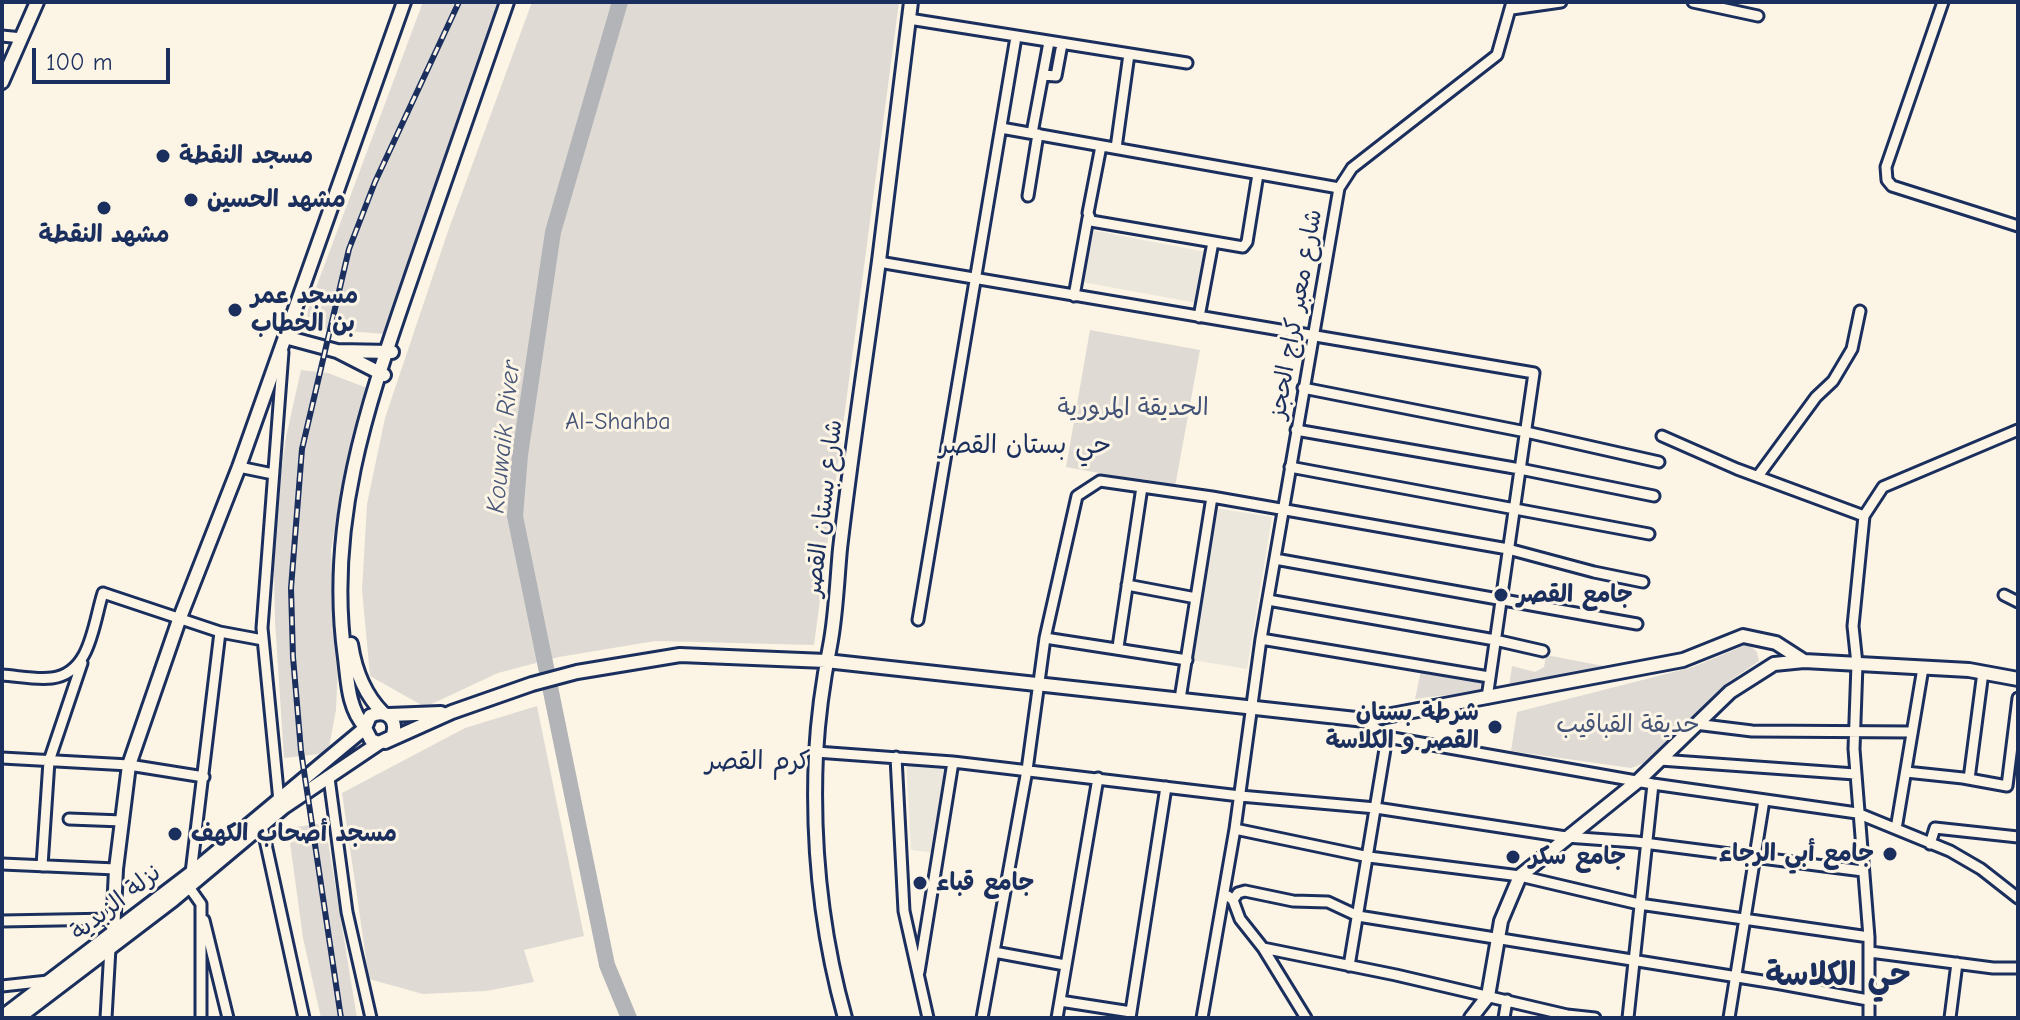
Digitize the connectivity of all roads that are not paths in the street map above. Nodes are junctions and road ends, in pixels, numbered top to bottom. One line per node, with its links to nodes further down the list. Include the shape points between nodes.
1 (37, 2): 14 (main road)
2 (404, 2): 36 (main road)
3 (507, 2): 39 (main road)
4 (514, 2): 39 (main road)
5 (911, 2): 11 (main road, شارع بستان القصر)
6 (1561, 2): 9 (street)
7 (1693, 2): 10 (street)
8 (1943, 2): 29 (street, via 1886,167 1887,180 1892,186)
9 (1512, 6): 26 (street, شارع معبر كراج الحجز, via 1497,55 1352,168)
10 (1758, 16)
11 (909, 19): 13 (street); 31 (main road, شارع بستان القصر)
12 (2, 36): 14 (street)
13 (1016, 37): 15 (street); 21 (street)
14 (22, 38): 20 (main road)
15 (1049, 42): 16 (street); 19 (street)
16 (1062, 44): 17 (street); 19 (street, via 1056,76)
17 (1129, 54): 18 (street); 24 (street)
18 (1187, 63)
19 (1043, 75): 22 (street)
20 (2, 82)
21 (1001, 128): 22 (street); 32 (street)
22 (1035, 134): 23 (street); 27 (street)
23 (1101, 146): 24 (street); 28 (street)
24 (1116, 148): 25 (street)
25 (1258, 174): 26 (street); 30 (street, via 1246,246)
26 (1339, 188): 37 (street, شارع معبر كراج الحجز)
27 (1028, 196)
28 (1088, 218): 30 (street); 33 (street)
29 (2018, 226)
30 (1213, 242): 35 (street)
31 (879, 262): 32 (street); 79 (main road, شارع بستان القصر)
32 (976, 279): 33 (street); 69 (street)
33 (1074, 296): 35 (street)
34 (1860, 311): 51 (street, via 1852,349 1833,381)
35 (1199, 317): 37 (street)
36 (285, 337): 38 (main road); 47 (main road); 50 (street)
37 (1312, 337): 41 (street, شارع معبر كراج الحجز); 44 (street, via 1534,373)
38 (337, 351): 39 (main road); 40 (main road)
39 (389, 352): 40 (main road)
40 (381, 374): 94 (main road, via 359,462 347,575 356,670); 97 (main road, via 354,461 339,577 352,705)
41 (1303, 388): 42 (street, شارع معبر كراج الحجز); 44 (street)
42 (1296, 430): 48 (street, شارع معبر كراج الحجز); 49 (street)
43 (2018, 430): 57 (street, via 1883,487)
44 (1526, 432): 46 (street); 49 (street)
45 (1662, 436): 51 (street)
46 (1659, 462)
47 (239, 467): 50 (street); 68 (main road)
48 (1290, 467): 55 (street); 56 (street, شارع معبر كراج الحجز)
49 (1520, 469): 53 (street); 55 (street)
50 (273, 474): 74 (street)
51 (1758, 476): 57 (street)
52 (1142, 487): 54 (street); 62 (street); 72 (street, via 1100,481 1077,496)
53 (1654, 496)
54 (1212, 497): 56 (street); 64 (street)
55 (1514, 509): 58 (street); 59 (street)
56 (1283, 511): 59 (street); 60 (street, شارع معبر كراج الحجز)
57 (1864, 516): 82 (street, via 1853,626)
58 (1649, 534)
59 (1508, 549): 61 (street); 66 (street)
60 (1275, 559): 65 (street, شارع معبر كراج الحجز); 66 (street)
61 (1643, 582)
62 (1127, 585): 64 (street); 76 (street)
63 (2004, 595): 67 (street)
64 (1196, 598): 78 (street)
65 (1268, 600): 73 (street, شارع معبر كراج الحجز); 75 (street)
66 (1501, 600): 70 (street); 75 (street)
67 (2018, 602)
68 (179, 620): 71 (street); 81 (street, via 103,593); 108 (main road)
69 (918, 620)
70 (1637, 624)
71 (220, 632): 74 (street); 112 (street)
72 (1045, 638): 76 (street); 88 (street)
73 (1261, 639): 86 (street); 92 (street, شارع معبر كراج الحجز)
74 (263, 640): 121 (street)
75 (1495, 640): 77 (street); 86 (street)
76 (1118, 647): 78 (street)
77 (1543, 651)
78 (1187, 660): 91 (street)
79 (826, 661): 88 (main road); 93 (main road, via 680,655 577,672); 102 (main road, شارع بستان القصر)
80 (1804, 661): 82 (main road); 89 (main road, via 1776,643 1743,636 1683,660); 96 (main road, via 1774,664 1730,692)
81 (83, 662): 85 (street, via 50,678); 106 (street)
82 (1857, 664): 83 (main road); 99 (street)
83 (1923, 668): 84 (main road); 98 (street)
84 (1983, 672): 87 (main road); 115 (street)
85 (2, 675)
86 (1489, 677): 89 (street)
87 (2018, 679)
88 (1040, 684): 91 (main road); 109 (street)
89 (1487, 698): 95 (main road)
90 (2018, 698): 115 (street, via 2007,786)
91 (1180, 699): 92 (main road)
92 (1253, 708): 95 (main road); 119 (street, شارع معبر كراج الحجز)
93 (452, 712): 94 (main road); 101 (main road, نزلة الزبدية)
94 (386, 714): 97 (main road, via 370,716); 101 (main road, via 395,732)
95 (1365, 720): 100 (street)
96 (1695, 724): 99 (street); 105 (main road)
97 (365, 727): 101 (main road, via 371,740); 121 (main road, نزلة الزبدية)
98 (1912, 732): 99 (street); 110 (street)
99 (1854, 733): 111 (street)
100 (1387, 737): 116 (street); 122 (street)
101 (382, 742): 113 (main road, نزلة الزبدية)
102 (816, 752): 103 (street); 180 (main road, شارع بستان القصر, via 820,892)
103 (896, 757): 107 (street); 164 (street, via 904,911)
104 (2, 758): 106 (street)
105 (1660, 760): 111 (street); 116 (main road)
106 (49, 761): 108 (street); 136 (street)
107 (953, 762): 109 (street); 164 (street)
108 (129, 765): 112 (street); 125 (main road)
109 (1027, 770): 114 (street); 156 (street)
110 (1906, 772): 115 (street); 128 (street)
111 (1855, 774): 123 (street)
112 (204, 777): 139 (street)
113 (329, 778): 126 (main road, نزلة الزبدية); 179 (street, via 347,912)
114 (1098, 778): 118 (street); 160 (street)
115 (1969, 779)
116 (1638, 781): 117 (street); 129 (main road)
117 (1653, 784): 120 (street); 131 (street)
118 (1166, 787): 119 (street); 171 (street)
119 (1240, 796): 122 (street); 127 (street, شارع معبر كراج الحجز)
120 (1764, 800): 123 (street); 134 (street)
121 (279, 801): 139 (main road, نزلة الزبدية)
122 (1376, 808): 129 (street); 133 (street)
123 (1857, 813): 128 (street); 138 (street)
124 (69, 819): 125 (street)
125 (123, 821): 137 (main road)
126 (262, 826): 141 (main road, نزلة الزبدية); 178 (street)
127 (1235, 829): 133 (street); 142 (street, شارع معبر كراج الحجز)
128 (1896, 829): 132 (street)
129 (1566, 837): 131 (street); 140 (main road)
130 (2018, 837): 132 (street, via 1935,828)
131 (1646, 844): 134 (street); 146 (street)
132 (1930, 844): 143 (street, via 1981,869)
133 (1369, 857): 140 (street); 147 (street)
134 (1755, 858): 138 (street); 149 (street)
135 (2, 864): 136 (street)
136 (42, 866): 137 (street)
137 (116, 869): 148 (main road)
138 (1863, 871): 152 (street)
139 (191, 873): 151 (main road, نزلة الزبدية)
140 (1520, 876): 146 (street); 153 (main road)
141 (189, 887): 145 (street); 154 (main road, نزلة الزبدية)
142 (1223, 891): 144 (street); 184 (street, شارع معبر كراج الحجز)
143 (2018, 898)
144 (1233, 900): 147 (street, via 1238,893 1253,892 1328,902); 155 (street, via 1240,919)
145 (201, 904): 176 (street); 177 (street)
146 (1639, 904): 149 (street); 158 (street)
147 (1358, 916): 153 (street); 161 (street)
148 (113, 919): 150 (street); 151 (main road)
149 (1745, 919): 152 (street); 163 (street)
150 (2, 921)
151 (113, 934): 165 (main road, نزلة الزبدية)
152 (1869, 937): 157 (street)
153 (1498, 939): 158 (street); 167 (main road)
154 (110, 948): 174 (main road, نزلة الزبدية); 175 (street)
155 (1263, 948): 161 (street); 185 (street)
156 (994, 952): 160 (street); 182 (street)
157 (1870, 952): 159 (street); 169 (street)
158 (1632, 961): 163 (street); 189 (street)
159 (1957, 963): 162 (street); 192 (street)
160 (1065, 965): 170 (street)
161 (1349, 966): 167 (street)
162 (2018, 968)
163 (1737, 978): 169 (street); 190 (street)
164 (918, 979): 181 (street)
165 (51, 981): 166 (street); 173 (main road, نزلة الزبدية)
166 (2, 986)
167 (1488, 996): 168 (street); 186 (main road)
168 (1507, 1000): 172 (street); 187 (street)
169 (1868, 1000): 191 (street)
170 (1060, 1001): 171 (street); 183 (street)
171 (1130, 1015)
172 (1567, 1016): 188 (street)
173 (2, 1017)
174 (18, 1018)
175 (106, 1018)
176 (201, 1018)
177 (228, 1018)
178 (304, 1018)
179 (371, 1018)
180 (845, 1018)
181 (928, 1018)
182 (982, 1018)
183 (1057, 1018)
184 (1202, 1018)
185 (1306, 1018)
186 (1471, 1018)
187 (1504, 1018)
188 (1595, 1018)
189 (1628, 1018)
190 (1729, 1018)
191 (1869, 1018)
192 (1950, 1018)

